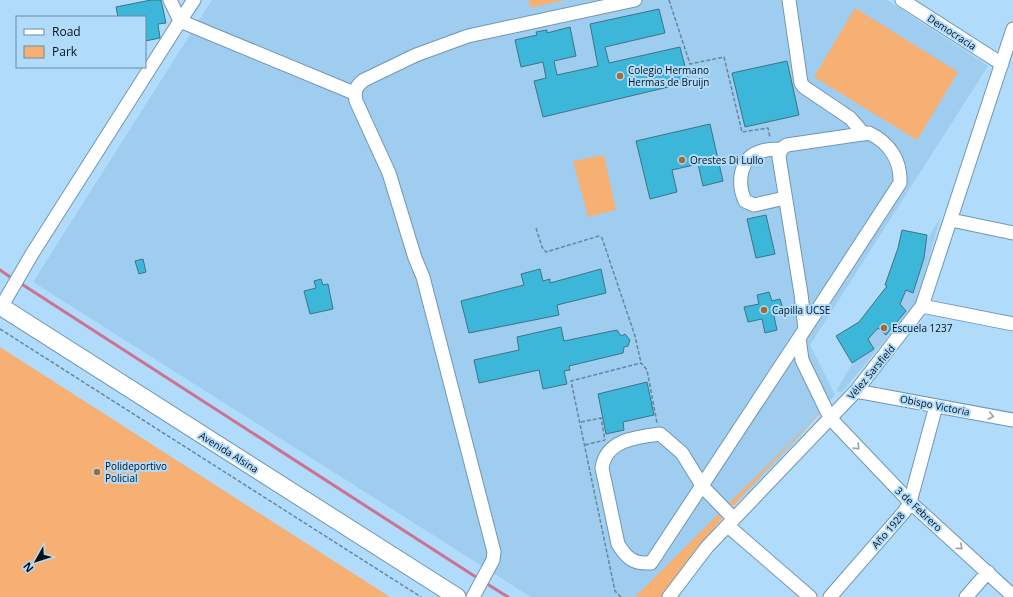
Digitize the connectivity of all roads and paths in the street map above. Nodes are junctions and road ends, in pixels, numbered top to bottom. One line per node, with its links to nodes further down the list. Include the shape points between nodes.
1 (170, 0): 7 (street)
2 (194, 0): 7 (street)
3 (635, 0): 10 (street, via 468,36 416,55 364,80 357,85)
4 (669, 0): 12 (path, via 690,64 724,57 742,132 768,128)
5 (789, 0): 11 (street, via 801,83 850,118)
6 (902, 0): 9 (street, Democracia)
7 (180, 21): 10 (street); 18 (street)
8 (1013, 29): 9 (street, Vélez Sarsfield)
9 (1002, 64): 14 (street, Vélez Sarsfield)
10 (354, 93): 39 (street, via 388,173 423,277 494,552 493,560)
11 (864, 134): 12 (street, via 787,145); 21 (street, via 870,133 881,138 890,149 900,172 900,183)
12 (777, 149): 13 (street, 3 de Febrero); 13 (street, via 761,151 744,162 740,176 742,193 745,201 754,205)
13 (785, 198): 21 (street, 3 de Febrero, via 801,294)
14 (951, 220): 16 (street); 17 (street, Vélez Sarsfield)
15 (536, 228): 22 (path, via 546,252 599,236 602,238 635,336)
16 (1013, 233)
17 (922, 306): 19 (street); 24 (street, Vélez Sarsfield)
18 (0, 310): 37 (main road, Avenida Alsina); 38 (main road, Avenida Alsina)
19 (1013, 324)
20 (0, 329): 36 (path)
21 (802, 334): 26 (street, 3 de Febrero, via 802,360); 31 (street)
22 (641, 363)
23 (647, 370): 29 (path)
24 (856, 391): 25 (street, Obispo Victoria); 26 (street, Vélez Sarsfield)
25 (936, 406): 27 (street, Obispo Victoria, one-way to 27); 32 (street, Año 1928)
26 (830, 418): 32 (street, 3 de Febrero, one-way to 32); 33 (street, Vélez Sarsfield)
27 (1013, 420)
28 (580, 423): 30 (path, via 601,418 606,440)
29 (660, 434): 31 (street, via 682,453); 31 (street, via 617,444 603,459 602,468 618,544 625,555 632,562 651,563)
30 (585, 445)
31 (703, 487): 33 (street)
32 (910, 502): 34 (street, 3 de Febrero, one-way to 34); 42 (street, Año 1928)
33 (731, 522): 40 (street, Vélez Sarsfield, via 707,547); 41 (street)
34 (988, 572): 35 (street, 3 de Febrero); 43 (street)
35 (1013, 596)
36 (421, 597)
37 (437, 597)
38 (457, 597)
39 (472, 597)
40 (669, 597)
41 (810, 597)
42 (830, 597)
43 (966, 597)

